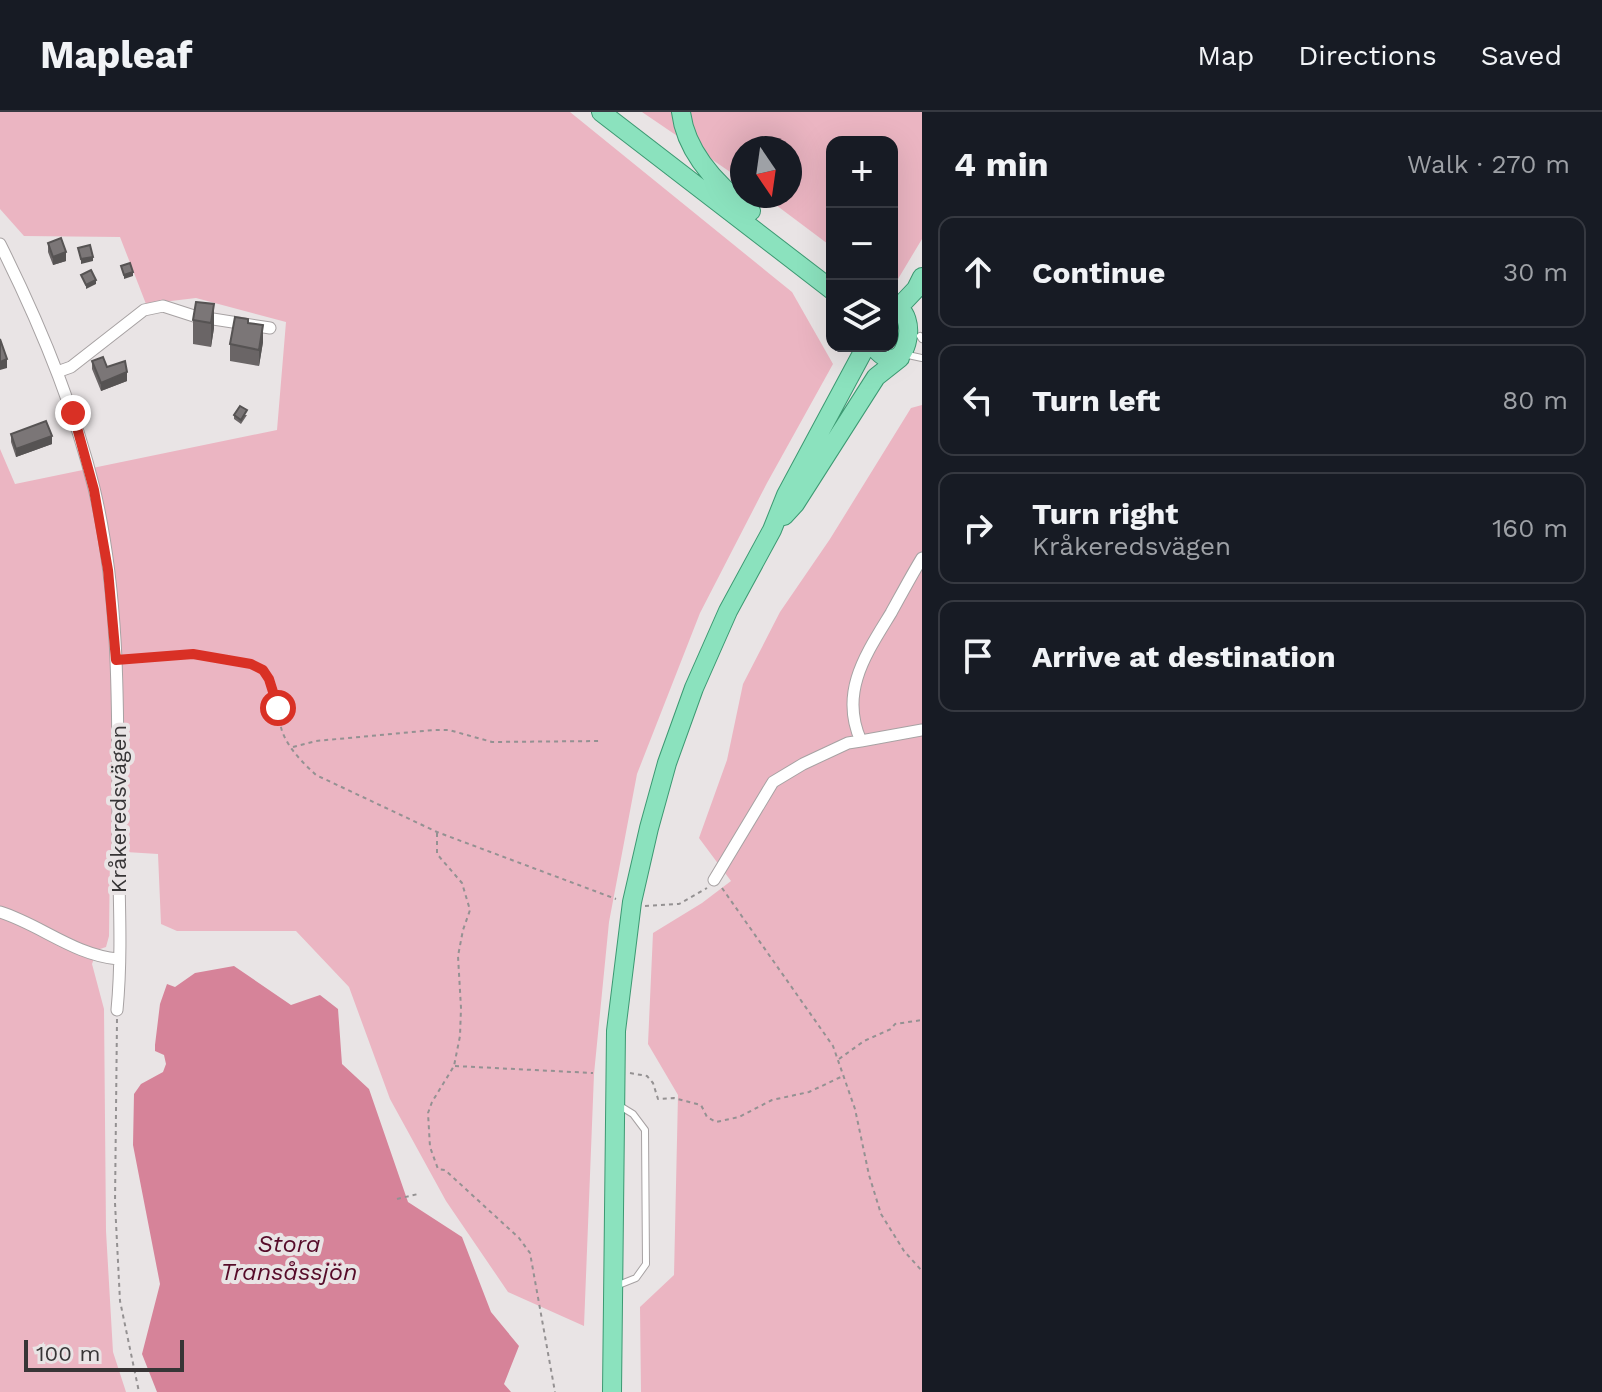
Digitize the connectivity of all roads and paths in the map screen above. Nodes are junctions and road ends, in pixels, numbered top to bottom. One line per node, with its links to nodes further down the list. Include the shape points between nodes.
1 (601, 112): 6 (main road)
2 (681, 112): 4 (main road, via 693,148 721,185)
3 (0, 245): 15 (street, Kråkeredsvägen)
4 (826, 269)
5 (922, 277): 7 (main road, via 912,295)
6 (826, 285)
7 (898, 304)
8 (898, 309): 10 (main road, via 913,315)
9 (270, 328): 15 (street, via 153,306)
10 (921, 332): 14 (main road)
11 (850, 352): 16 (main road)
12 (863, 352): 16 (main road)
13 (880, 352): 14 (main road)
14 (910, 357): 17 (main road, via 876,377 795,504)
15 (57, 372): 19 (street, Kråkeredsvägen, via 94,490)
16 (839, 397): 17 (main road)
17 (772, 530): 27 (main road, via 694,688 667,763)
18 (922, 558): 22 (street, via 854,683 852,721)
19 (116, 660): 23 (path, via 193,654 251,664 269,679); 29 (street, Kråkeredsvägen)
20 (922, 730): 22 (street)
21 (602, 741): 23 (path, via 492,742 434,730)
22 (861, 741): 25 (street, via 773,782)
23 (292, 748): 24 (path, via 316,775)
24 (437, 832): 27 (path, via 595,893); 33 (path, via 437,854 462,883 470,910 458,956 460,1036)
25 (714, 880): 32 (path, via 821,1026)
26 (704, 891): 27 (path, via 679,904)
27 (632, 902): 37 (main road, via 616,1031)
28 (0, 912): 29 (street, via 86,953)
29 (118, 959): 30 (street, Kråkeredsvägen)
30 (117, 1010): 42 (path, via 120,1301)
31 (922, 1020): 32 (path, via 895,1024)
32 (839, 1059): 36 (path)
33 (454, 1066): 34 (path); 43 (path, via 428,1113 430,1147 438,1169 530,1253)
34 (593, 1073)
35 (630, 1073): 36 (path, via 647,1076 658,1099 701,1105 716,1122)
36 (844, 1076): 40 (path, via 881,1214)
37 (614, 1103): 41 (main road); 41 (lane, via 641,1122 647,1157 646,1264 636,1278)
38 (418, 1194): 39 (path)
39 (397, 1199)
40 (922, 1271)
41 (613, 1287): 44 (main road)
42 (139, 1392)
43 (555, 1392)
44 (612, 1392)

